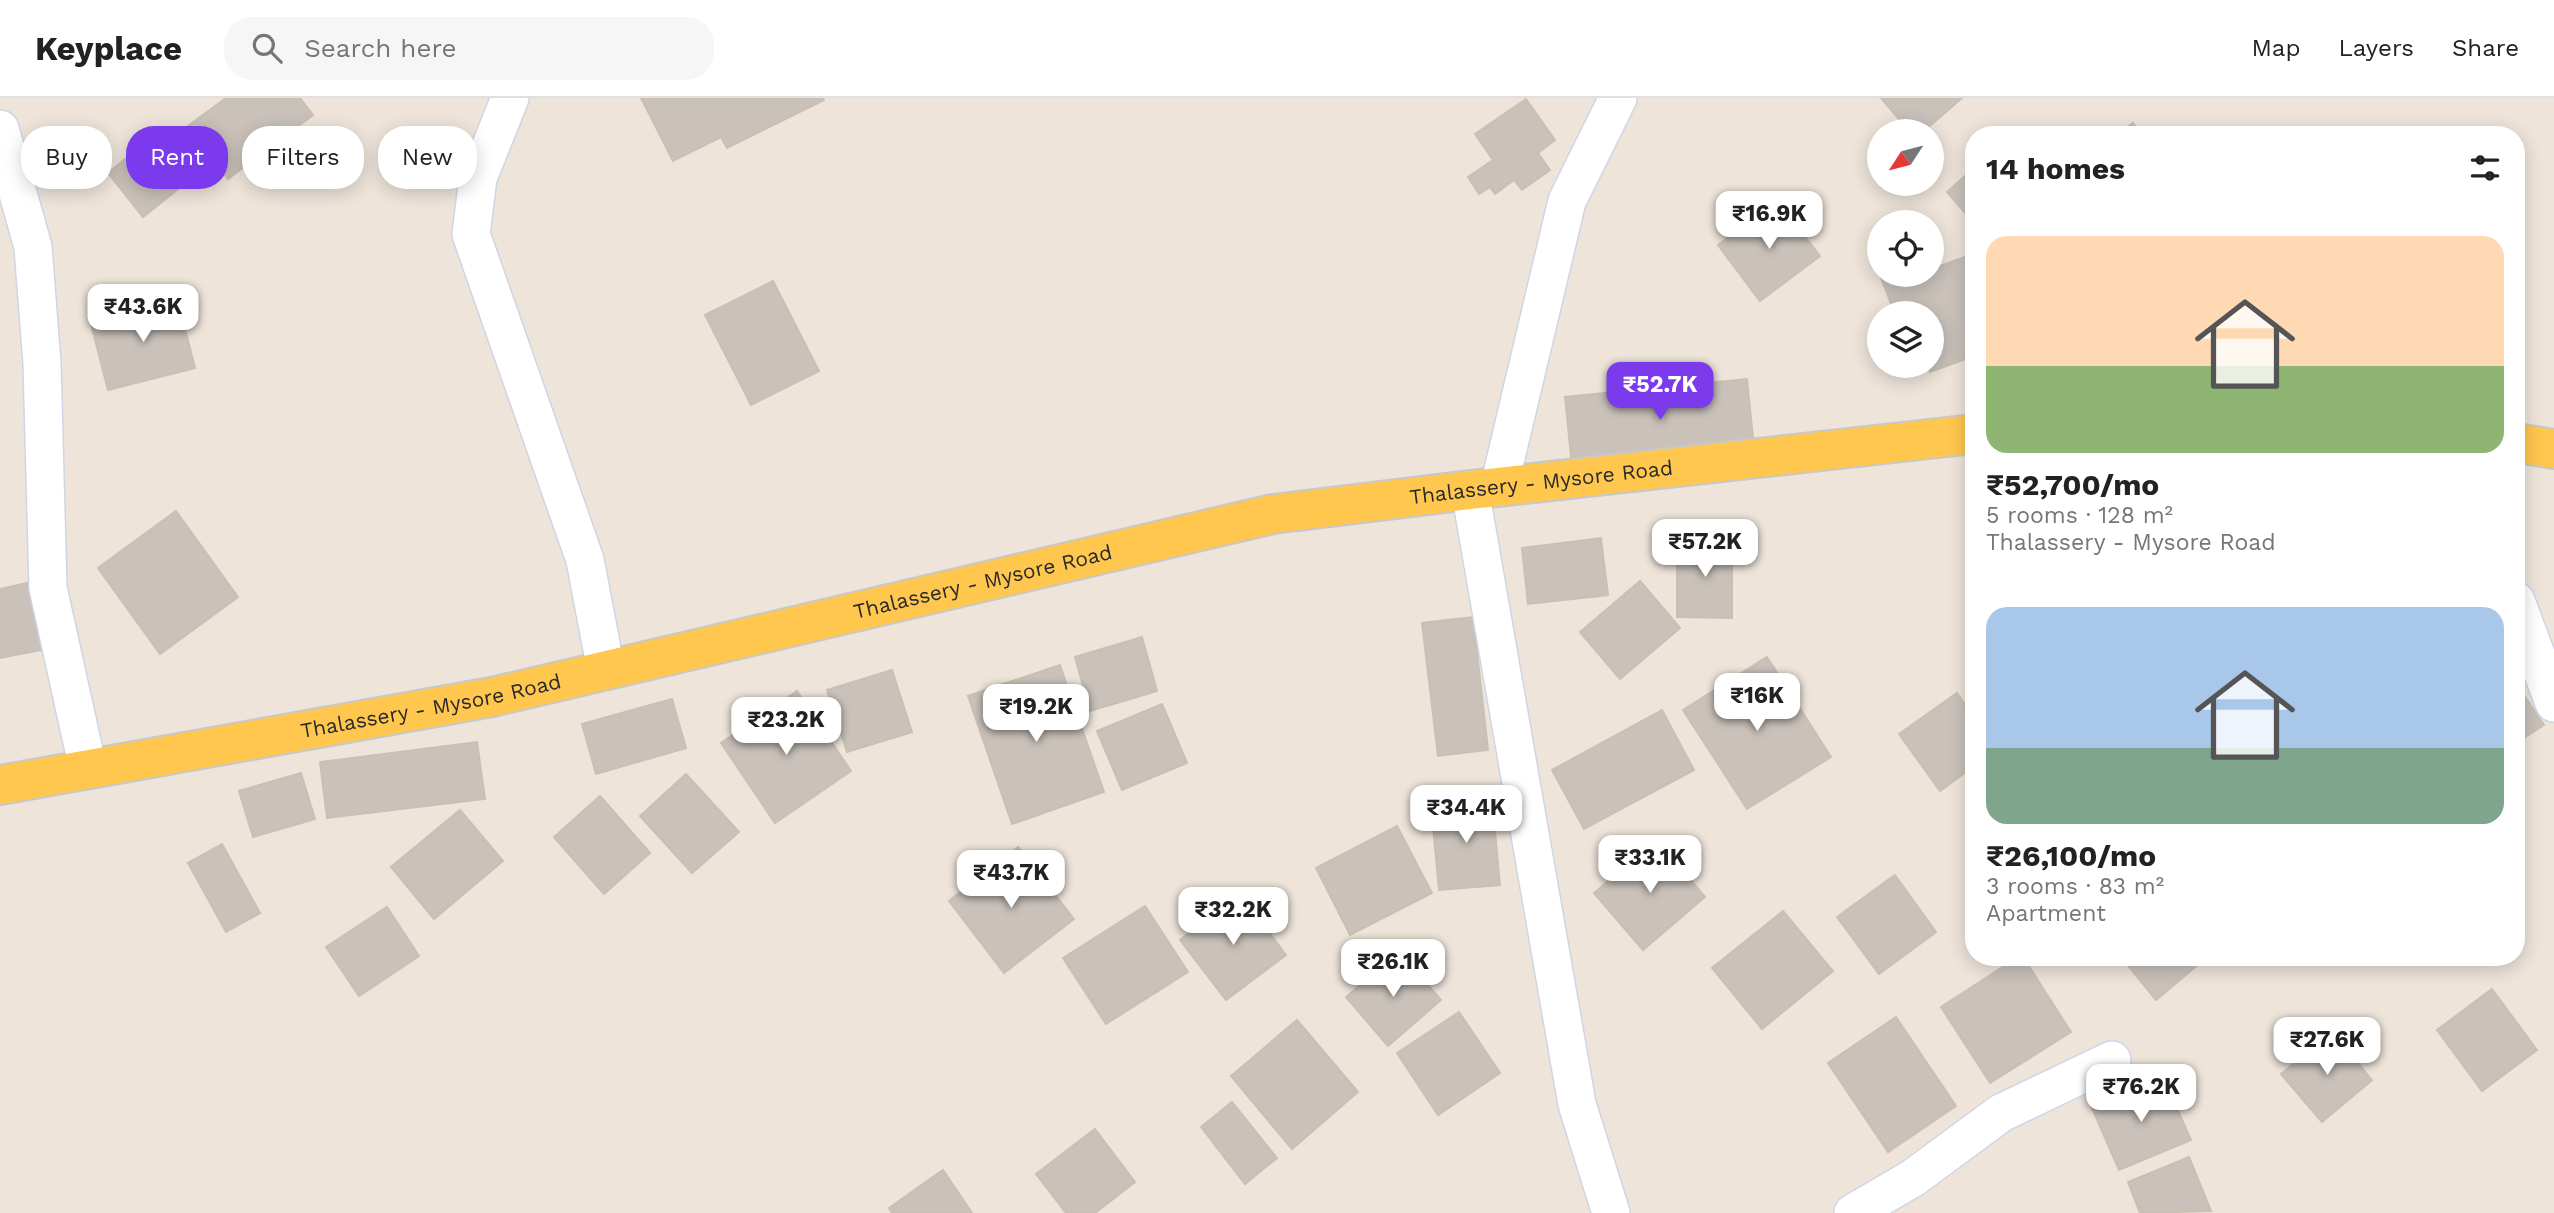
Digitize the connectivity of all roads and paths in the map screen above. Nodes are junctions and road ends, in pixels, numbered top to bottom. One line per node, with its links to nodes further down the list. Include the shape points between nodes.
1 (510, 98): 9 (street, via 478,178 471,234 585,560)
2 (1618, 98): 7 (street, via 1567,201)
3 (0, 129): 11 (street, via 33,247 42,363 48,588)
4 (1965, 435): 7 (main road, Thalassery - Mysore Road)
5 (2525, 444): 6 (main road)
6 (2554, 449)
7 (1485, 489): 9 (main road, Thalassery - Mysore Road, via 1273,514); 14 (street, via 1577,1104)
8 (2525, 625): 10 (street)
9 (606, 670): 11 (main road, Thalassery - Mysore Road, via 492,698)
10 (2554, 703)
11 (88, 769): 12 (main road, Thalassery - Mysore Road)
12 (0, 785)
13 (2112, 1060): 15 (street, via 2001,1113 1913,1178)
14 (1611, 1213)
15 (1853, 1213)

